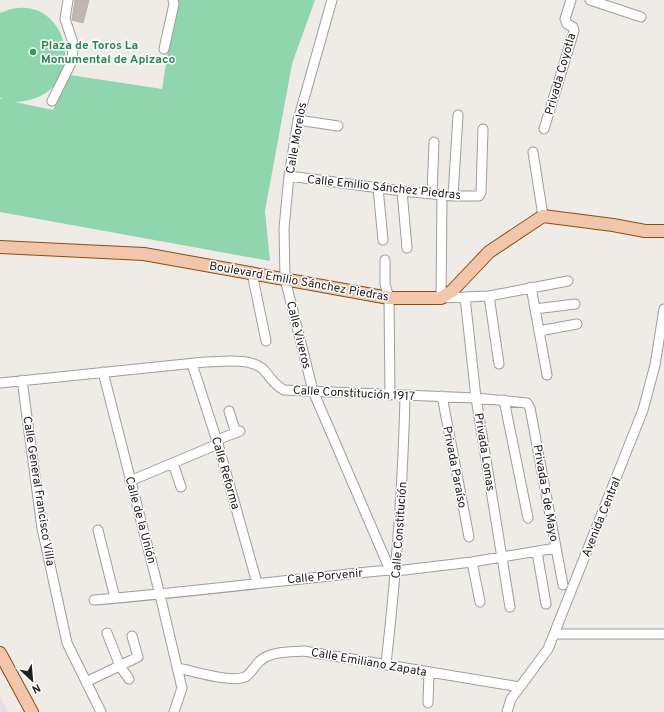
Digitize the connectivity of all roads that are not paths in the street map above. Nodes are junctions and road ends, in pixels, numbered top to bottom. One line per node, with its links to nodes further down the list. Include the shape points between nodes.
1 (68, 0): 8 (street, via 65,19 73,43 72,61)
2 (172, 0): 7 (street, via 174,4)
3 (332, 0): 10 (street, Calle Morelos)
4 (571, 0): 13 (street, Privada Coyotla, via 565,19 574,31)
5 (590, 0): 6 (street)
6 (641, 17)
7 (164, 49)
8 (52, 101)
9 (458, 115): 21 (street)
10 (298, 120): 11 (street); 16 (street, Calle Morelos)
11 (338, 126)
12 (483, 129): 21 (street, Calle Emilio Sánchez Piedras, via 481,192 479,196)
13 (544, 130)
14 (434, 142): 19 (street)
15 (533, 152): 22 (street)
16 (289, 176): 17 (street, Calle Emilio Sánchez Piedras); 29 (street, Calle Morelos, via 284,228)
17 (378, 188): 18 (street, Calle Emilio Sánchez Piedras); 24 (street)
18 (402, 191): 19 (street, Calle Emilio Sánchez Piedras); 26 (street)
19 (432, 194): 20 (street, Calle Emilio Sánchez Piedras)
20 (442, 195): 21 (street, Calle Emilio Sánchez Piedras); 35 (street)
21 (453, 196)
22 (543, 216): 23 (main road, via 645,231); 35 (main road, via 489,252 452,291)
23 (664, 231)
24 (383, 240)
25 (0, 247): 28 (main road, Boulevard Emilio Sánchez Piedras, via 144,254)
26 (407, 248)
27 (385, 260): 34 (street, via 385,284)
28 (252, 273): 29 (main road, Boulevard Emilio Sánchez Piedras); 41 (street)
29 (285, 279): 34 (main road, Boulevard Emilio Sánchez Piedras); 49 (street, Calle Viveros)
30 (568, 281): 31 (street)
31 (531, 288): 32 (street); 37 (street)
32 (489, 296): 33 (street); 43 (street)
33 (465, 297): 35 (street); 53 (street, Privada Lomas)
34 (389, 298): 35 (main road, Boulevard Emilio Sánchez Piedras); 50 (street)
35 (441, 298)
36 (575, 304): 37 (street)
37 (534, 309): 40 (street)
38 (664, 309): 44 (street, Avenida Central)
39 (577, 324): 40 (street)
40 (539, 331): 46 (street)
41 (266, 342)
42 (192, 364): 45 (street, Calle Constitución 1917); 49 (street, Calle Constitución 1917, via 255,363 277,387 284,390); 57 (street, Calle Reforma)
43 (499, 364)
44 (659, 366): 78 (street, Avenida Central)
45 (103, 372): 47 (street, Calle Constitución 1917); 59 (street, Calle de la Unión)
46 (547, 375)
47 (22, 380): 48 (street, Calle Constitución 1917); 87 (street, Calle General Francisco Villa, via 42,528 60,615 67,643)
48 (0, 383)
49 (313, 391): 50 (street, Calle Constitución 1917); 68 (street, Calle Viveros)
50 (390, 395): 51 (street, Calle Constitución 1917)
51 (405, 396): 52 (street, Calle Constitución 1917); 68 (street, Calle Constitución, via 403,477)
52 (442, 396): 53 (street, Calle Constitución 1917); 63 (street, Privada Paraíso)
53 (476, 398): 54 (street, Calle Constitución 1917); 66 (street, Privada Lomas)
54 (504, 400): 55 (street, Calle Constitución 1917); 61 (street)
55 (527, 403): 64 (street, Privada 5 de Mayo)
56 (229, 411): 57 (street, via 238,432)
57 (217, 442): 58 (street); 69 (street, Calle Reforma)
58 (173, 463): 59 (street); 60 (street)
59 (130, 481): 71 (street, Calle de la Unión)
60 (180, 487)
61 (528, 518)
62 (98, 530): 72 (street)
63 (469, 537)
64 (556, 548): 65 (street, Calle Porvenir); 70 (street, Privada 5 de Mayo)
65 (537, 552): 66 (street, Calle Porvenir); 75 (street)
66 (502, 558): 67 (street, Calle Porvenir); 76 (street, Privada Lomas)
67 (472, 562): 68 (street, Calle Porvenir); 74 (street)
68 (393, 570): 69 (street, Calle Porvenir); 82 (street, Calle Constitución)
69 (257, 582): 71 (street, Calle Porvenir)
70 (563, 585)
71 (160, 595): 72 (street, Calle Porvenir); 84 (street, Calle de la Unión)
72 (115, 598): 73 (street, Calle Porvenir)
73 (94, 600)
74 (480, 602)
75 (546, 604)
76 (510, 607)
77 (107, 633): 83 (street)
78 (554, 634): 79 (street); 88 (street, Avenida Central, via 548,649)
79 (664, 634)
80 (132, 636): 83 (street, via 138,656)
81 (0, 653): 90 (main road)
82 (386, 664): 84 (street, Calle Emiliano Zapata, via 304,651 273,654 261,659 246,676 237,679); 85 (street, Calle Emiliano Zapata)
83 (120, 666): 86 (street); 87 (street)
84 (177, 668): 92 (street, via 182,688)
85 (429, 672): 88 (street, Calle Emiliano Zapata); 89 (street)
86 (129, 679)
87 (86, 682): 91 (street, Calle General Francisco Villa)
88 (520, 687): 93 (street, Avenida Central, via 511,699)
89 (428, 703)
90 (32, 712)
91 (101, 712)
92 (174, 712)
93 (507, 712)

